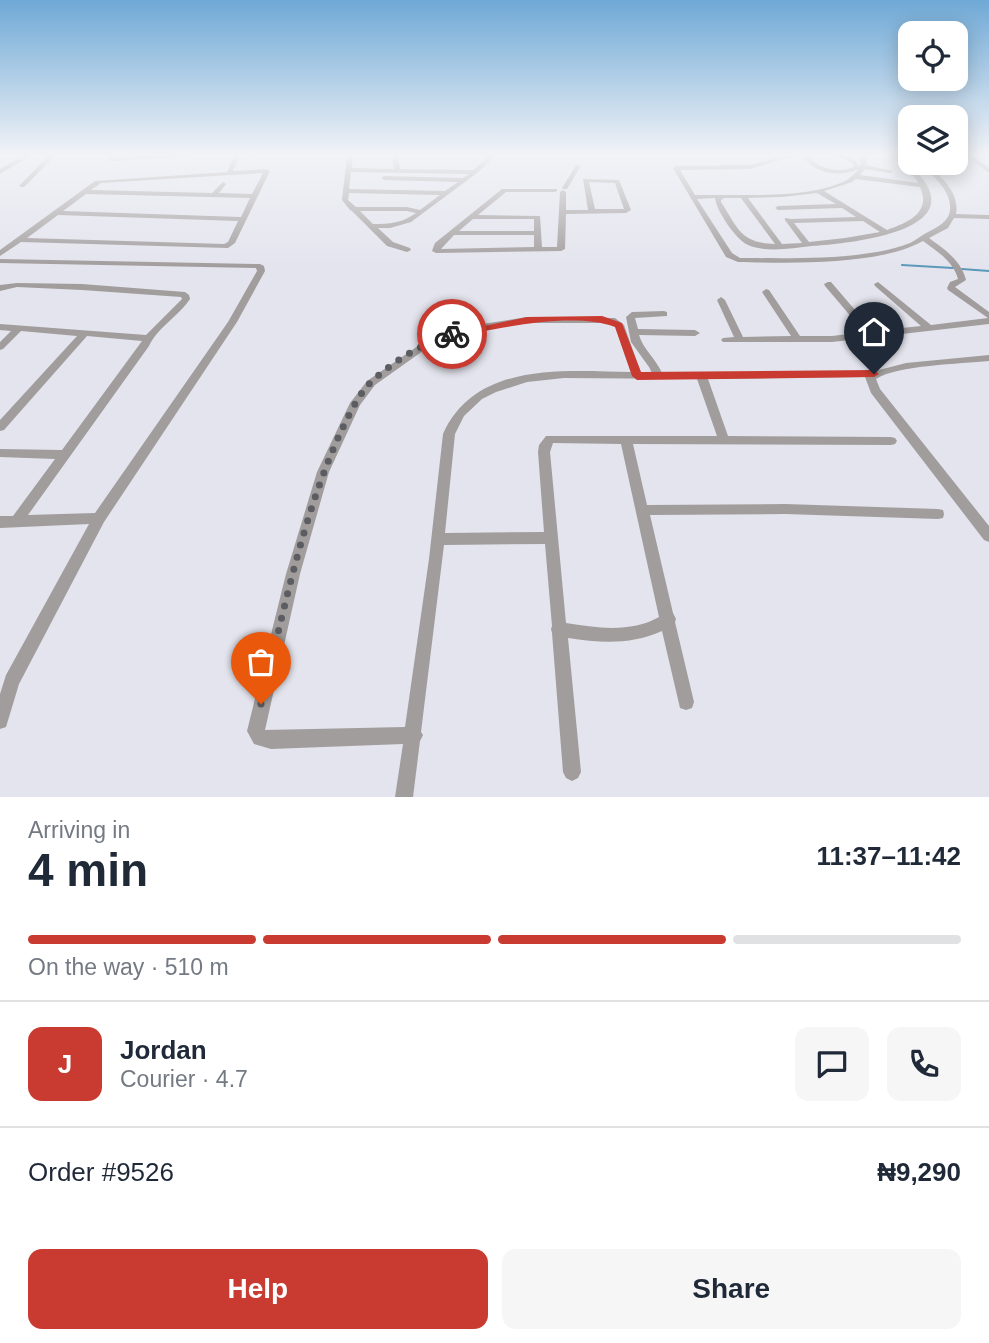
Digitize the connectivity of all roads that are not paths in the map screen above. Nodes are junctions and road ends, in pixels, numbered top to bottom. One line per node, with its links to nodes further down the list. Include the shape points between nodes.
1 (84, 192): 29 (street)
2 (92, 192): 17 (street)
3 (216, 192): 17 (street)
4 (256, 192): 19 (street)
5 (345, 192): 25 (street)
6 (392, 192): 16 (street)
7 (501, 192): 31 (street)
8 (561, 192): 28 (street)
9 (588, 192): 26 (street)
10 (621, 192): 26 (street, via 628,210)
11 (690, 192): 22 (street)
12 (804, 192): 18 (street)
13 (821, 192): 23 (street)
14 (926, 192): 39 (street, via 921,215)
15 (948, 192): 30 (street, via 955,204)
16 (445, 193): 27 (street)
17 (214, 195): 19 (street)
18 (768, 195): 21 (street); 24 (street)
19 (254, 196): 33 (street)
20 (723, 196): 21 (street); 22 (street); 43 (street, via 718,202 748,242)
21 (743, 196): 43 (street)
22 (693, 197): 40 (street, via 723,247 738,260 885,253)
23 (843, 206): 24 (street); 34 (street)
24 (778, 208): 35 (street)
25 (352, 209): 27 (street); 36 (street)
26 (592, 211): 28 (street)
27 (421, 212): 36 (street, via 400,224)
28 (562, 212): 44 (street, via 561,249)
29 (56, 213): 33 (street); 41 (street)
30 (953, 216): 32 (street); 40 (street)
31 (471, 217): 37 (street); 38 (street, via 538,217)
32 (989, 217)
33 (243, 219): 41 (street, via 225,246)
34 (864, 219): 35 (street); 39 (street)
35 (789, 221): 42 (street)
36 (371, 226): 45 (street, via 390,244)
37 (453, 233): 38 (street); 44 (street, via 436,251)
38 (538, 233): 44 (street)
39 (887, 233): 42 (street)
40 (925, 239): 54 (street, via 959,269 962,281 951,288)
41 (19, 240): 46 (street)
42 (807, 244): 43 (street)
43 (780, 246)
44 (538, 249)
45 (407, 250)
46 (0, 254)
47 (0, 261): 80 (street, via 260,266 253,289)
48 (828, 284): 61 (street)
49 (878, 284): 57 (street)
50 (0, 288): 62 (street, via 82,287 185,295 182,305)
51 (766, 292): 65 (street)
52 (721, 299): 64 (street)
53 (664, 314): 58 (street, via 631,316)
54 (989, 318): 57 (street)
55 (0, 327): 56 (street)
56 (19, 328): 59 (street); 66 (street)
57 (929, 328): 61 (street)
58 (633, 332): 60 (street); 71 (street)
59 (85, 333): 62 (street); 72 (street)
60 (695, 333)
61 (870, 334): 65 (street)
62 (148, 338): 77 (street)
63 (726, 340): 64 (street)
64 (740, 340): 65 (street)
65 (798, 340)
66 (0, 347)
67 (989, 358): 68 (street)
68 (874, 374): 69 (street); 83 (street, via 870,378 875,390)
69 (701, 375): 71 (street); 74 (street)
70 (637, 376): 71 (street); 85 (street, via 595,373 527,379 489,390 470,403 449,434); 90 (street, via 619,325 612,320 527,320 469,329 431,341 370,383 355,403 323,472 255,731 260,738 271,740)
71 (658, 376)
72 (0, 427)
73 (626, 440): 74 (street); 78 (street); 84 (street, via 558,437 545,445)
74 (724, 440): 75 (street)
75 (891, 441)
76 (0, 453): 77 (street)
77 (66, 455): 82 (street)
78 (643, 510): 79 (street); 86 (street)
79 (938, 514)
80 (99, 518): 82 (street); 89 (street, via 12,681)
81 (0, 522): 82 (street)
82 (16, 522)
83 (989, 536)
84 (551, 538): 85 (street); 87 (street)
85 (438, 539): 90 (street)
86 (668, 619): 87 (street, via 658,627 622,636); 88 (street)
87 (558, 629): 91 (street)
88 (686, 702)
89 (0, 721)
90 (414, 735): 92 (street)
91 (572, 772)
92 (404, 797)

